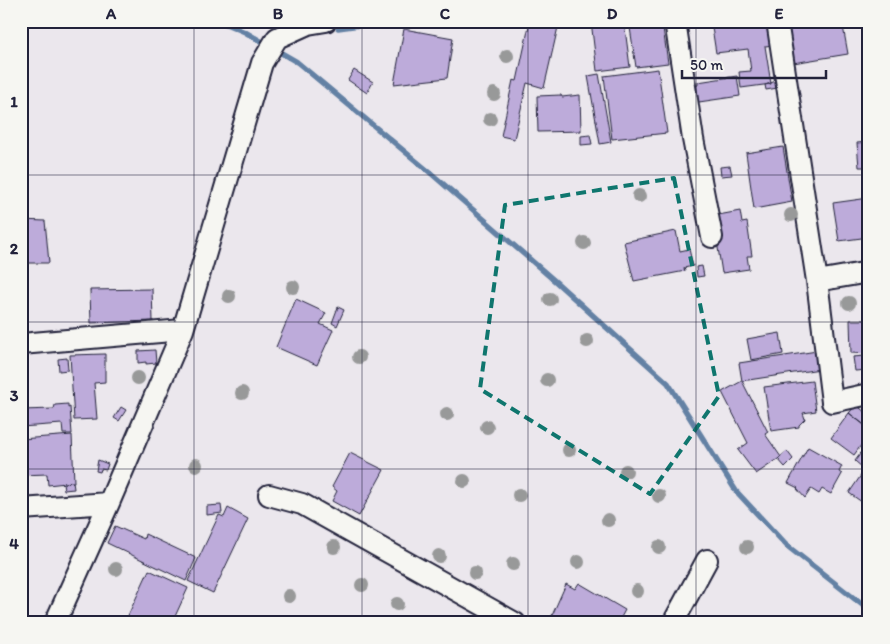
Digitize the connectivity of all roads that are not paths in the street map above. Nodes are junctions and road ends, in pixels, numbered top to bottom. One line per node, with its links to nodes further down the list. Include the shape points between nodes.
1 (326, 21): 7 (street, via 308,24 277,38 262,64)
2 (675, 21): 4 (street)
3 (777, 21): 6 (street)
4 (712, 237)
5 (869, 272): 6 (street)
6 (817, 281): 9 (street, via 832,402)
7 (183, 330): 8 (street); 11 (street)
8 (21, 344)
9 (869, 394)
10 (269, 495): 15 (street, via 302,504)
11 (109, 503): 12 (street); 14 (street)
12 (21, 509)
13 (706, 560): 16 (street)
14 (55, 623)
15 (515, 623)
16 (673, 623)

